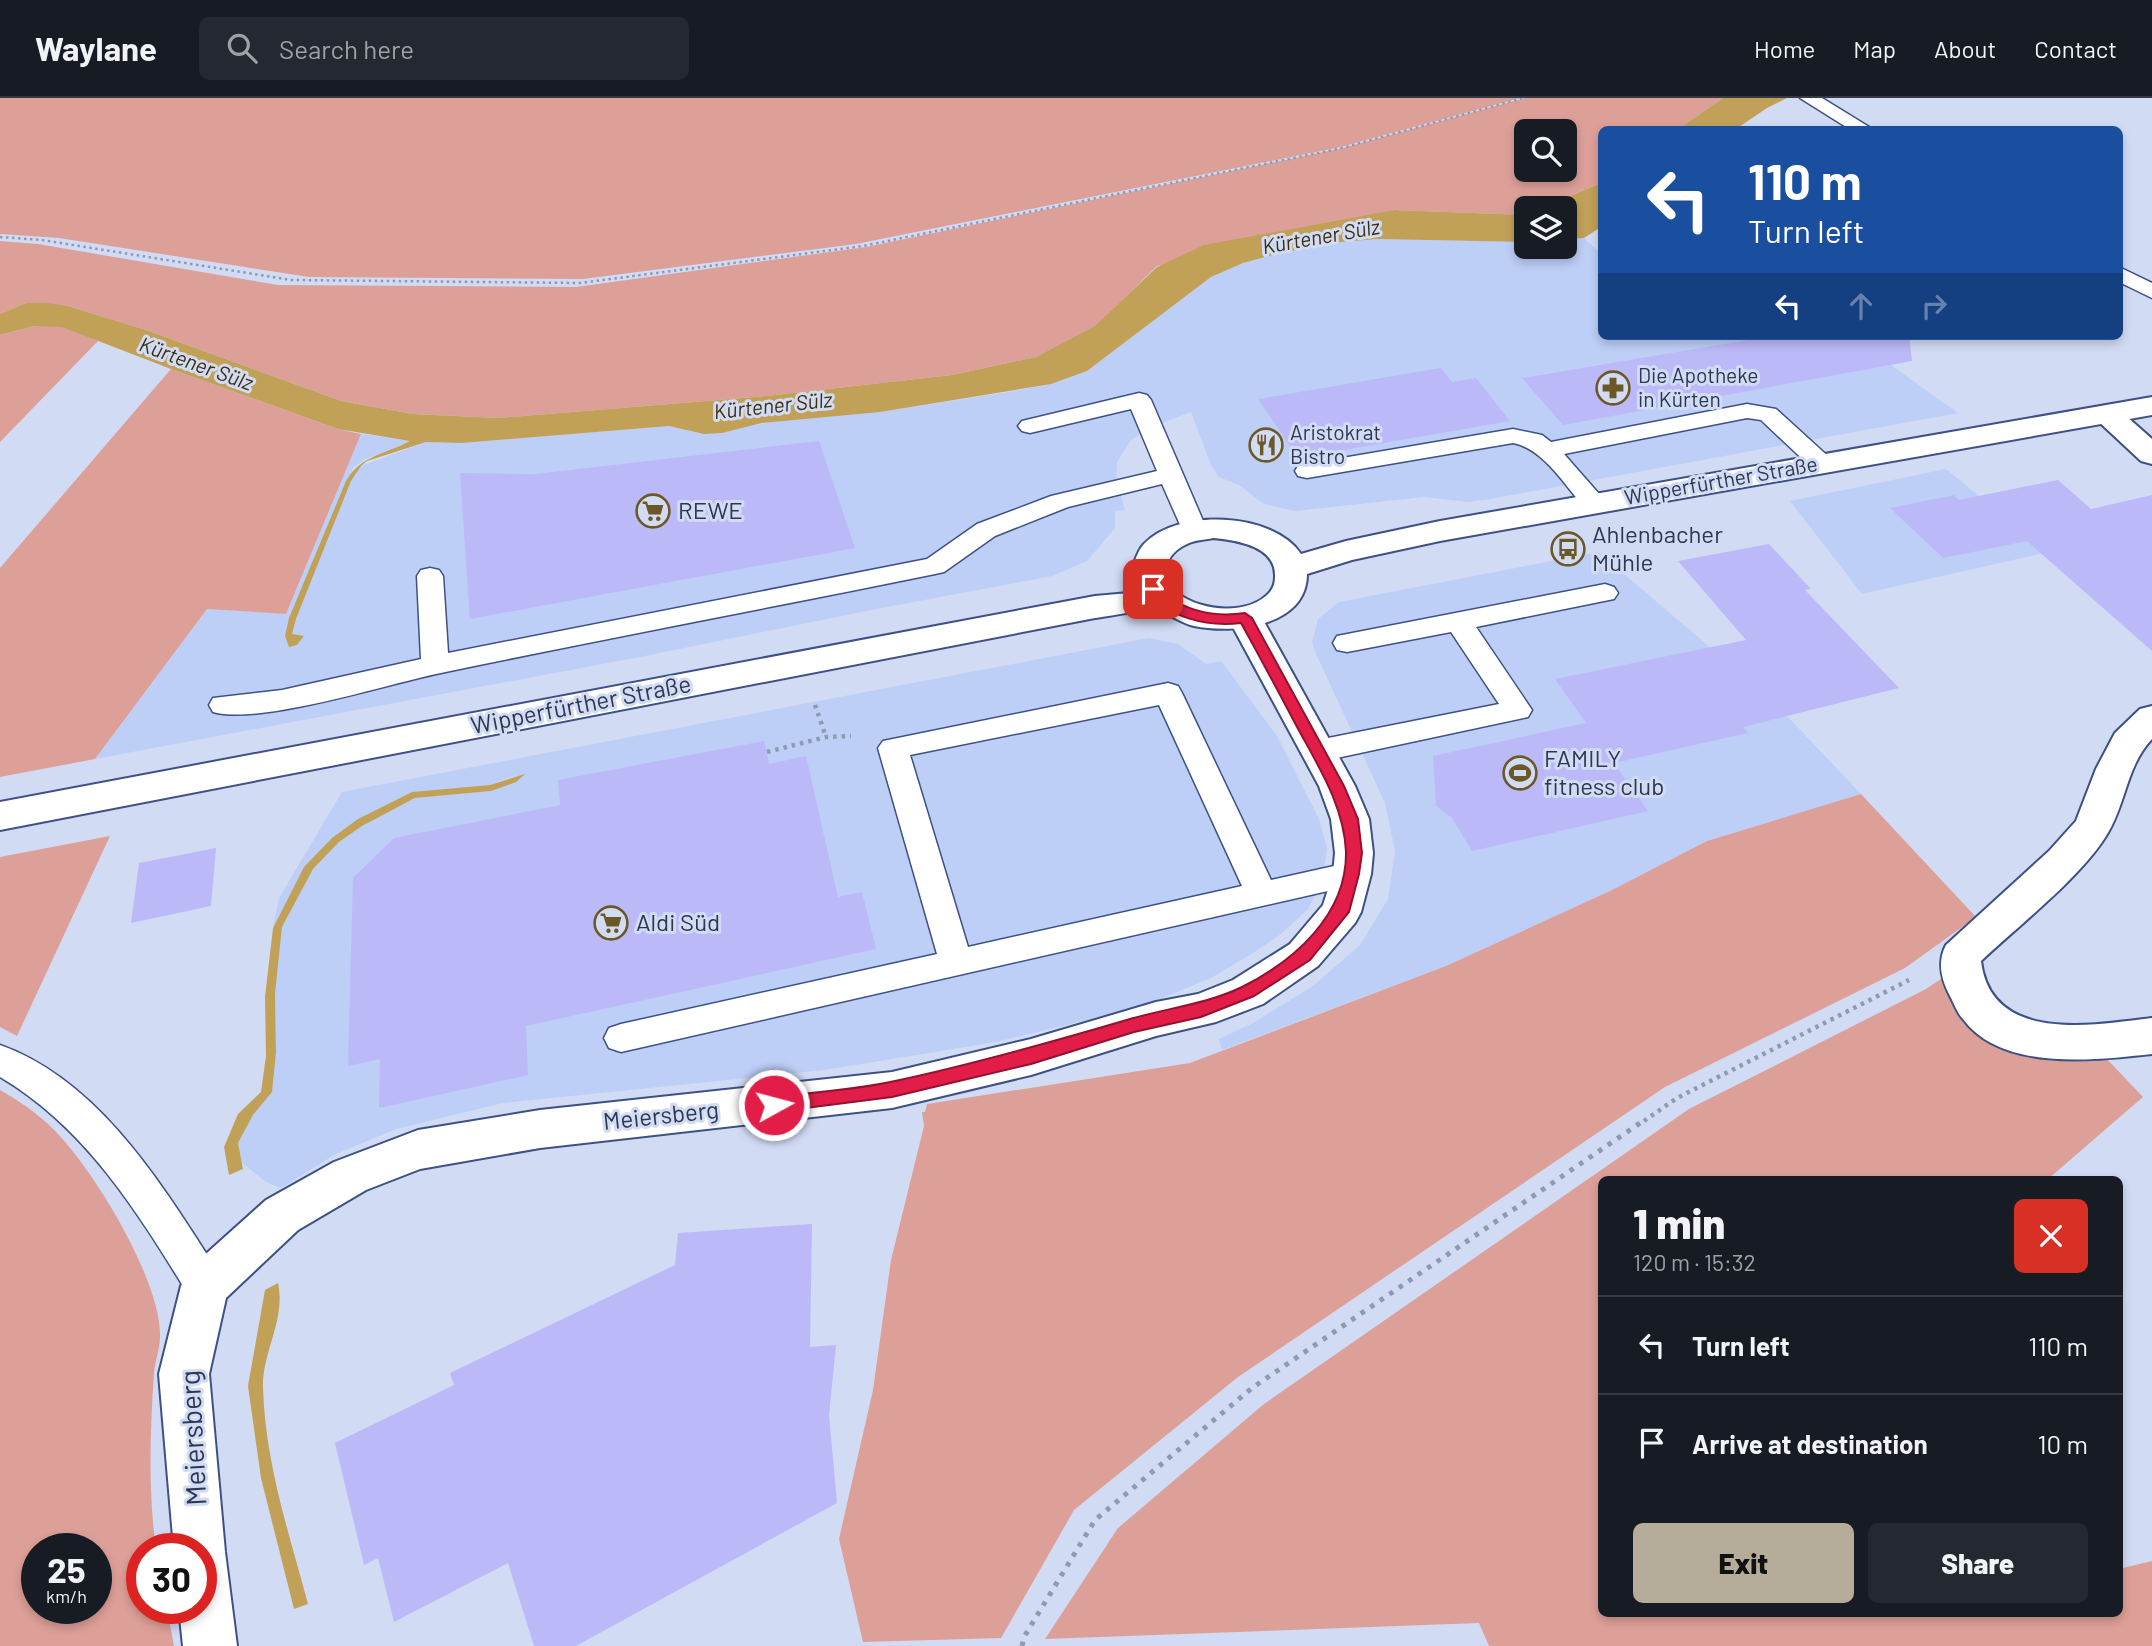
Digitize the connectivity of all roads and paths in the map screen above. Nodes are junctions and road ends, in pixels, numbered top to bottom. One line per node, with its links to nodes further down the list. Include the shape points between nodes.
1 (1523, 98): 4 (path, via 1342,148 863,246 580,283 291,280)
2 (1809, 98): 3 (lane)
3 (1858, 126)
4 (0, 237)
5 (2123, 275): 6 (lane)
6 (2152, 292)
7 (2152, 406): 8 (main road, Wipperfürther Straße)
8 (2107, 414): 11 (main road); 12 (main road, Wipperfürther Straße)
9 (1030, 426): 14 (lane, via 1139,400)
10 (1547, 450): 12 (lane, via 1747,411 1768,414); 13 (lane, via 1533,440 1513,436); 15 (lane)
11 (2152, 454)
12 (1822, 464): 15 (main road, Wipperfürther Straße)
13 (1307, 471)
14 (1170, 475): 16 (lane); 24 (lane, via 1048,506 986,530 935,566)
15 (1594, 503): 17 (main road, Wipperfürther Straße, via 1413,536)
16 (1194, 530): 17 (main road, via 1251,533 1280,551); 20 (main road, via 1177,534 1153,553 1147,576)
17 (1292, 568): 21 (main road, via 1289,590 1280,602)
18 (430, 576): 24 (lane)
19 (1605, 593): 22 (lane)
20 (1162, 600): 21 (main road, via 1209,619); 32 (main road, Wipperfürther Straße, via 1095,607)
21 (1245, 618): 30 (main road, Meiersberg)
22 (1458, 621): 23 (lane); 30 (lane, via 1518,710)
23 (1347, 643)
24 (435, 665): 26 (lane, via 282,700)
25 (813, 701): 28 (path)
26 (223, 705)
27 (2152, 718): 35 (main road, via 2128,742 2113,769 2092,828 2063,861)
28 (826, 737): 29 (path, via 863,736); 31 (path)
29 (893, 748): 34 (lane, via 1168,693); 36 (lane)
30 (1318, 751): 33 (main road, Meiersberg, via 1350,819)
31 (767, 752)
32 (0, 816)
33 (1352, 874): 34 (lane); 40 (main road, Meiersberg, via 1341,912 1304,956 1248,992 1201,1010 892,1090 540,1129 418,1150 350,1176 282,1215)
34 (1262, 894): 36 (lane)
35 (1960, 956): 37 (main road, via 1972,998 2000,1027 2033,1039 2071,1044); 44 (path, via 1677,1098 1252,1388 1096,1520)
36 (956, 963): 38 (lane)
37 (2152, 1036)
38 (621, 1038)
39 (0, 1060): 40 (lane, via 42,1085 93,1131 143,1189)
40 (205, 1286): 41 (main road, Meiersberg, via 184,1374)
41 (199, 1533)
42 (208, 1624): 43 (main road)
43 (210, 1646)
44 (1022, 1646)

